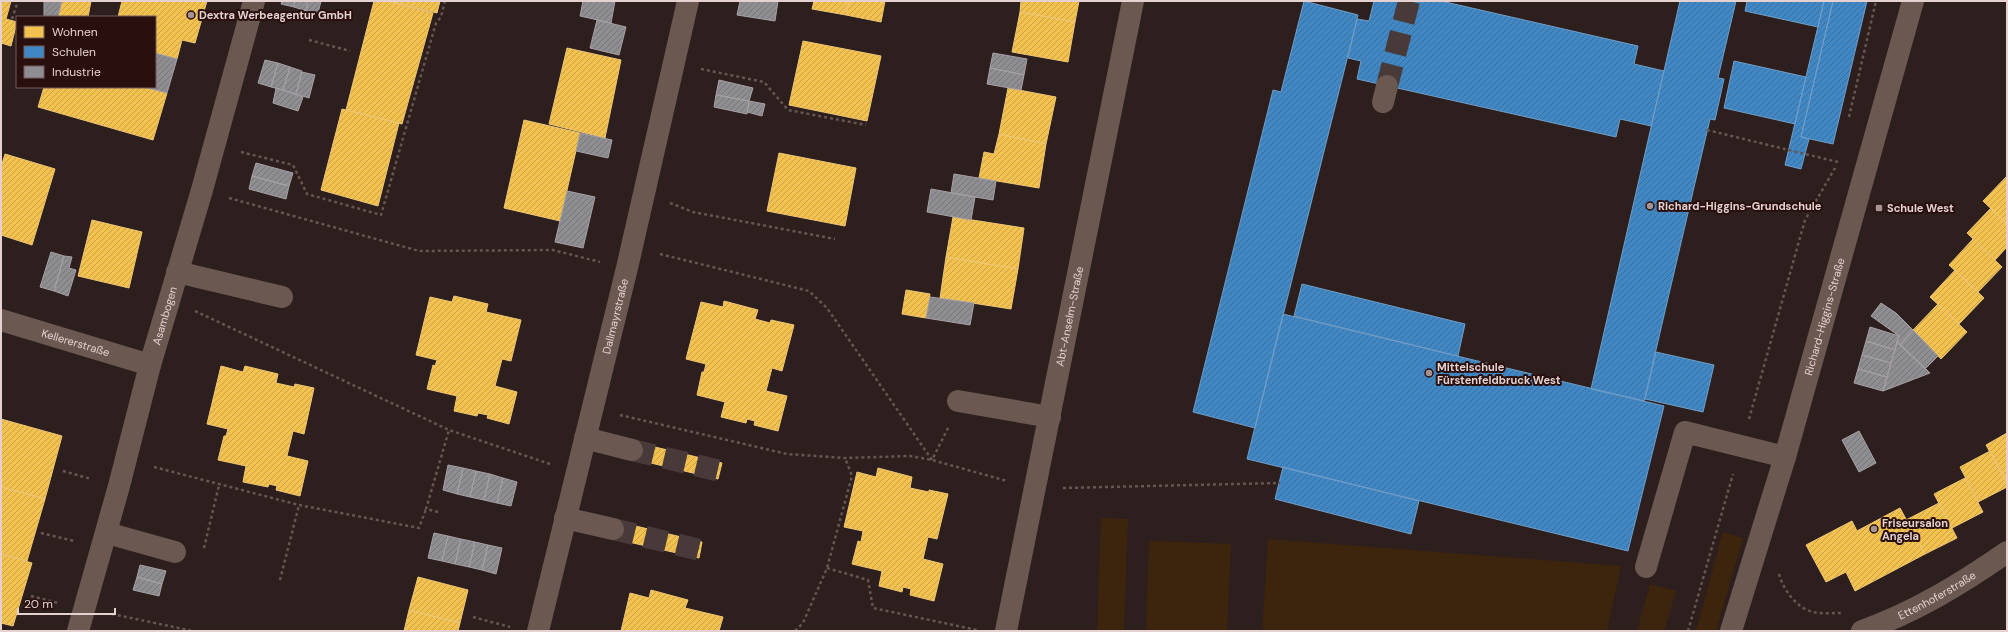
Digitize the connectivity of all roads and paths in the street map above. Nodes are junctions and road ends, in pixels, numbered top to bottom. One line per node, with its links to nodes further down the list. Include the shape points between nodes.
1 (18, 1): 8 (path)
2 (254, 1): 18 (street, Asambogen)
3 (445, 1): 16 (path, via 436,23 381,215 307,194 294,166)
4 (688, 1): 11 (street, Dallmayrstraße)
5 (1133, 1): 30 (street, Abt-Anselm-Straße)
6 (1876, 1): 12 (path)
7 (1913, 1): 35 (street, Richard-Higgins-Straße)
8 (12, 19)
9 (308, 40): 10 (path)
10 (350, 51)
11 (673, 64): 13 (path, via 764,82 788,110); 19 (street, Dallmayrstraße)
12 (1849, 118)
13 (866, 125)
14 (1707, 130): 17 (path)
15 (1840, 155): 17 (path)
16 (262, 157)
17 (1838, 162): 33 (path, via 1805,220)
18 (202, 190): 22 (path, via 419,251 553,250); 23 (street, Asambogen)
19 (644, 196): 20 (path, via 693,212); 21 (street, Dallmayrstraße)
20 (835, 240)
21 (632, 247): 22 (street, Dallmayrstraße); 37 (path, via 809,291 827,308)
22 (627, 268): 29 (street, Dallmayrstraße)
23 (177, 272): 24 (street); 25 (street, Asambogen)
24 (282, 297)
25 (169, 302): 27 (street, Asambogen); 31 (path, via 192,310)
26 (1, 320): 27 (street, Kellererstraße)
27 (150, 365): 49 (street, Asambogen)
28 (958, 401): 30 (street); 37 (path, via 957,409)
29 (592, 408): 32 (street, Dallmayrstraße); 36 (path, via 787,454)
30 (1050, 417): 42 (street, Abt-Anselm-Straße)
31 (449, 430): 39 (path); 44 (path)
32 (585, 438): 34 (street); 39 (street, Dallmayrstraße)
33 (1741, 446): 35 (street); 54 (street, via 1685,432); 67 (path)
34 (632, 450)
35 (1785, 457): 53 (street, Richard-Higgins-Straße)
36 (845, 458): 37 (path, via 896,456); 55 (path, via 852,476)
37 (932, 460): 42 (path)
38 (147, 466): 41 (path)
39 (576, 472): 46 (street, Dallmayrstraße)
40 (1280, 483): 42 (path)
41 (220, 485): 43 (path); 51 (path)
42 (1036, 489): 66 (street, Abt-Anselm-Straße)
43 (299, 505): 44 (path, via 419,528); 56 (path)
44 (426, 509): 45 (path)
45 (438, 512)
46 (565, 518): 47 (street); 63 (street, Dallmayrstraße)
47 (613, 529)
48 (41, 533): 49 (path)
49 (104, 541): 50 (street); 61 (street, Asambogen)
50 (176, 552)
51 (203, 552)
52 (2007, 552): 69 (street, Ettenhoferstraße, via 1936,598)
53 (1755, 556): 57 (path, via 1777,566 1781,584 1789,595 1812,612); 68 (street, Richard-Higgins-Straße)
54 (1646, 567)
55 (827, 568): 64 (path, via 803,623); 65 (path, via 868,580 873,608)
56 (280, 580)
57 (1849, 612)
58 (106, 613): 62 (path)
59 (473, 617): 60 (path)
60 (511, 627)
61 (78, 631)
62 (193, 631)
63 (538, 631)
64 (795, 631)
65 (980, 631)
66 (1006, 631)
67 (1688, 631)
68 (1735, 631)
69 (1862, 631)

